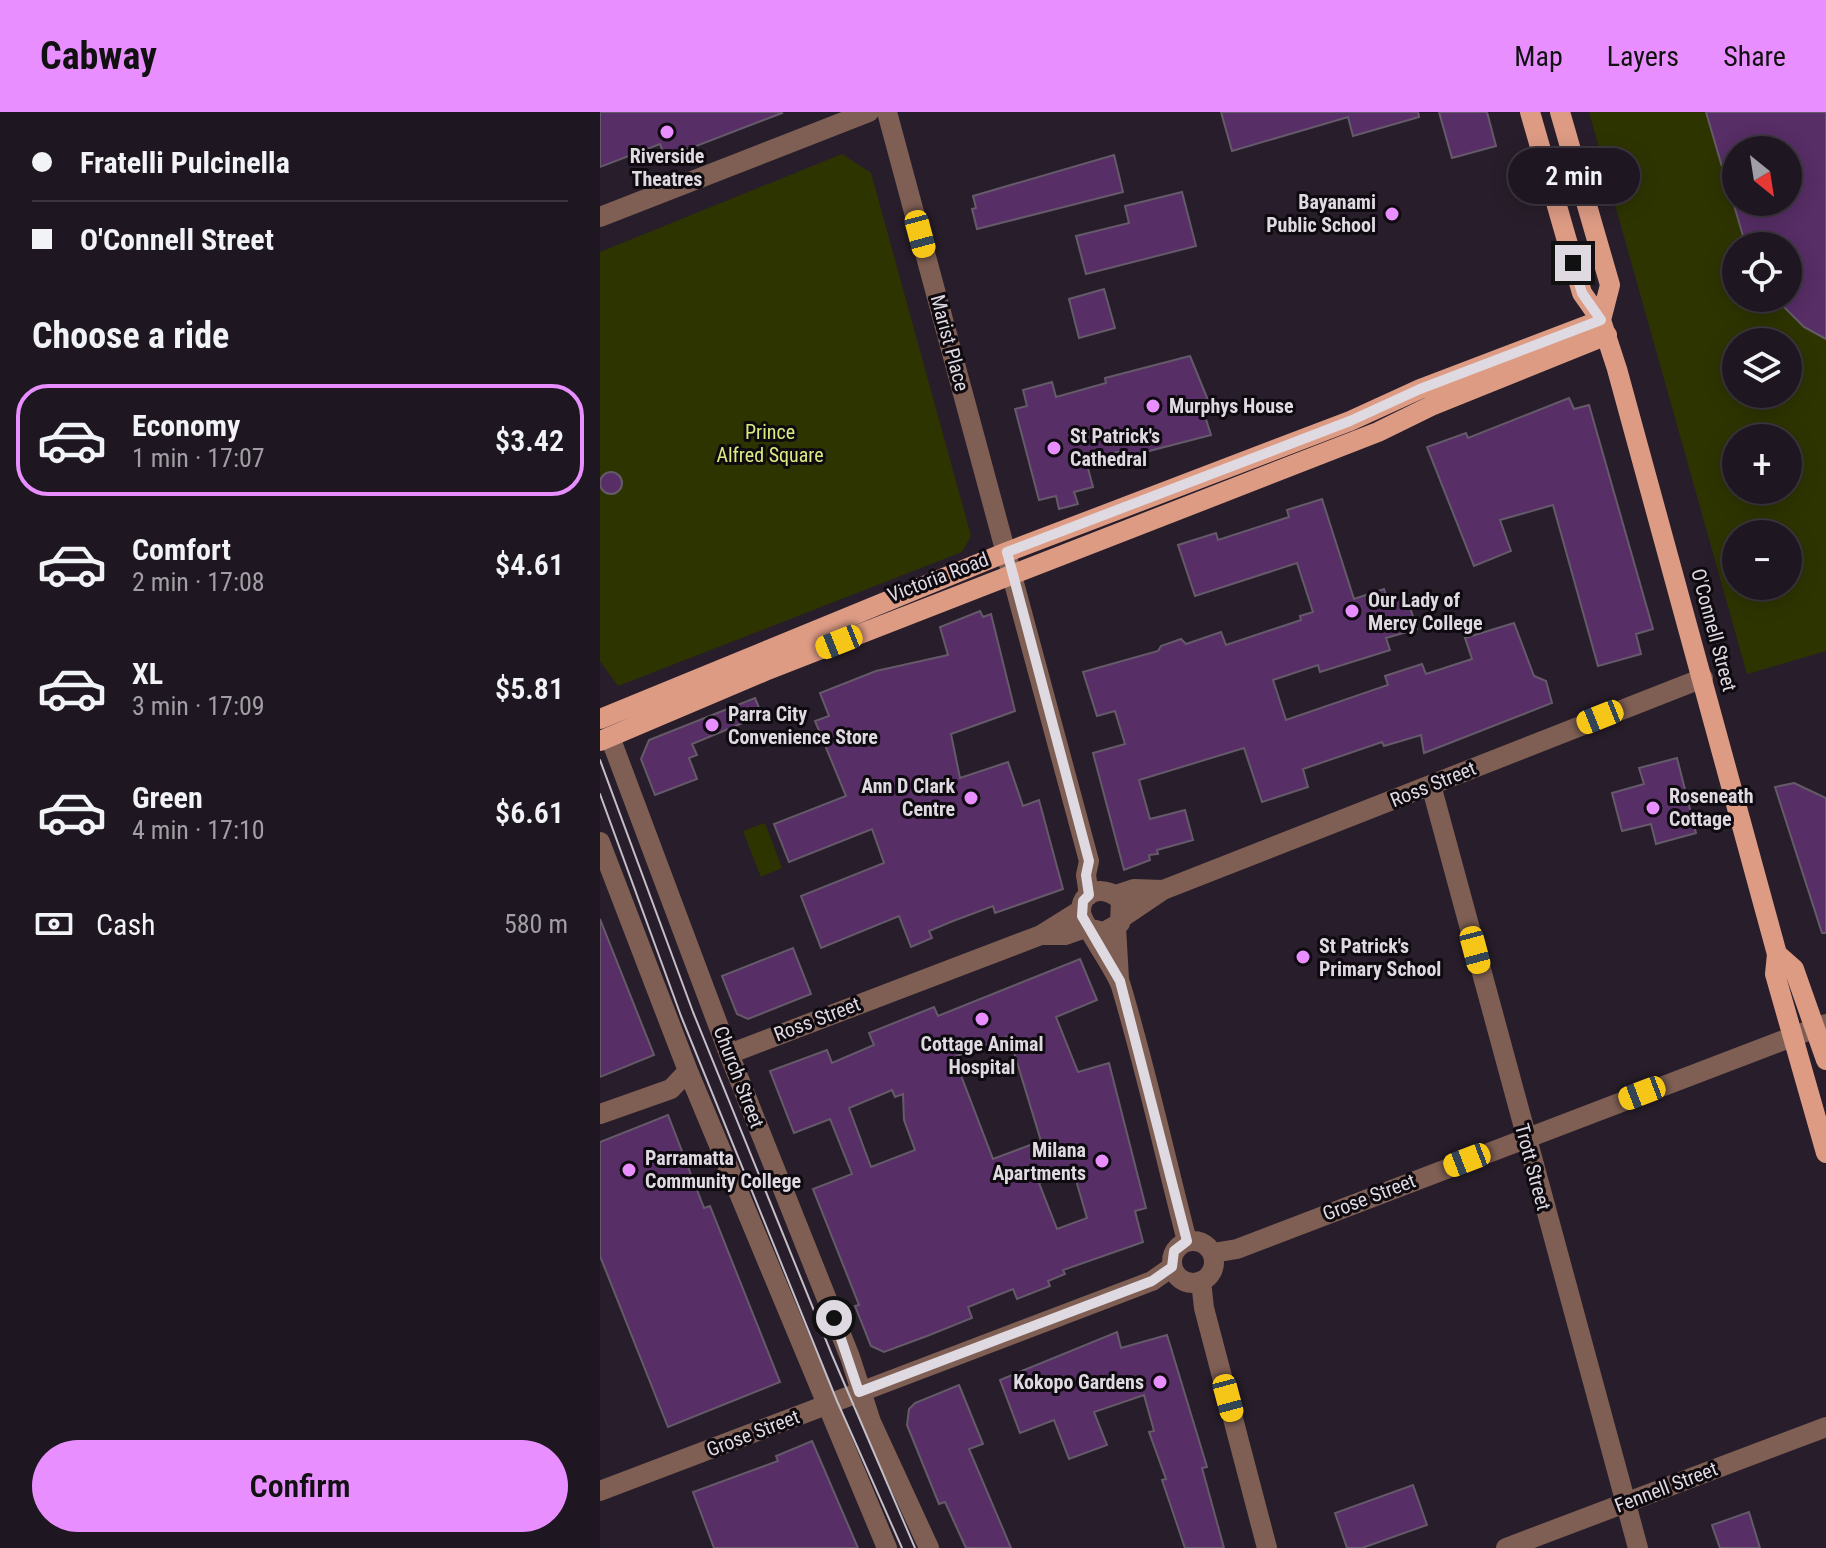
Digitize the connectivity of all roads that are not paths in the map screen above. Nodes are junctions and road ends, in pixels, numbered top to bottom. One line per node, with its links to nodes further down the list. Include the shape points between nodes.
1 (869, 112): 5 (street)
2 (887, 112): 7 (street, Marist Place)
3 (1530, 112): 6 (main road, O'Connell Street, via 1582,293)
4 (1560, 112): 6 (main road, O'Connell Street, via 1610,285)
5 (600, 217)
6 (1604, 328): 7 (main road, Victoria Road, via 1420,389 1350,421); 8 (main road, Victoria Road, via 1378,432); 9 (main road, O'Connell Street)
7 (1007, 552): 8 (street, Marist Place); 10 (main road, Victoria Road)
8 (1014, 573): 10 (main road, Victoria Road); 14 (street, Marist Place, via 1089,861)
9 (1703, 678): 11 (street, Ross Street); 16 (main road, O'Connell Street)
10 (603, 732): 20 (street, Church Street)
11 (1431, 785): 13 (street, Ross Street); 24 (street, Trott Street)
12 (600, 842): 22 (street)
13 (1163, 890): 14 (street, via 1134,889); 15 (street)
14 (1095, 908): 15 (street, via 1104,932); 15 (street, via 1121,901); 17 (street); 20 (street, Ross Street, via 1065,935 1041,935)
15 (1119, 922): 17 (street)
16 (1777, 954): 18 (main road, O'Connell Street, via 1794,969); 19 (main road, O'Connell Street, via 1775,974)
17 (1120, 981): 26 (street)
18 (1821, 1026): 19 (street, Grose Street); 21 (main road, O'Connell Street)
19 (1794, 1036): 24 (street, Grose Street); 25 (main road, O'Connell Street)
20 (729, 1054): 30 (street, Church Street, via 850,1357)
21 (1826, 1060)
22 (688, 1071): 23 (street, via 671,1089); 31 (street)
23 (600, 1114)
24 (1525, 1137): 27 (street, Grose Street, via 1237,1249); 34 (street, Trott Street)
25 (1826, 1153)
26 (1187, 1241): 27 (street, via 1201,1242); 28 (street, via 1174,1251)
27 (1213, 1253): 29 (street, via 1213,1268)
28 (1172, 1267): 29 (street, via 1181,1280); 30 (street, Grose Street, via 1152,1281)
29 (1201, 1281): 37 (street)
30 (859, 1392): 31 (street, Grose Street); 36 (street, Church Street)
31 (827, 1405): 33 (street, Grose Street); 35 (street)
32 (1826, 1427): 34 (street, Fennell Street)
33 (600, 1491)
34 (1626, 1501): 38 (street, Fennell Street); 39 (street, Trott Street)
35 (887, 1548)
36 (929, 1548)
37 (1267, 1548)
38 (1506, 1548)
39 (1638, 1548)

